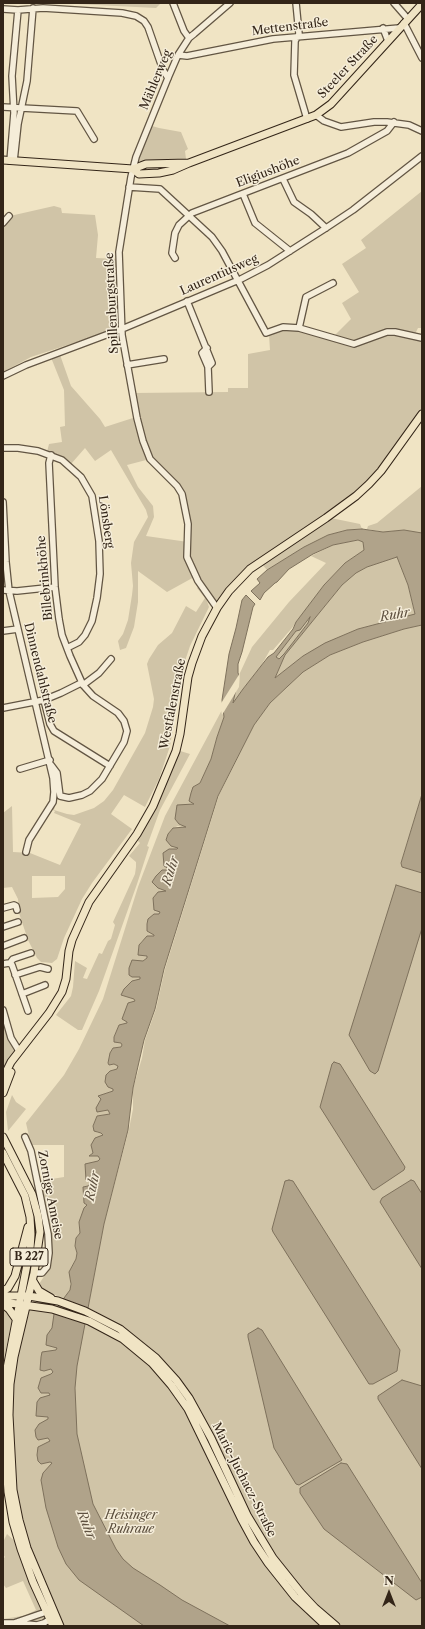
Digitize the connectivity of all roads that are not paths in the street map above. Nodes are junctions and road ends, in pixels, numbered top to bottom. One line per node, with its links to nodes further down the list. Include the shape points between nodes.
1 (173, 3): 12 (street)
2 (230, 3): 12 (street)
3 (296, 3): 11 (street)
4 (394, 3): 9 (street)
5 (422, 4): 9 (main road, Steeler Straße)
6 (32, 8): 8 (street); 16 (street, via 136,16 148,27); 19 (street, via 27,81)
7 (3, 9): 8 (street)
8 (18, 10): 18 (street, via 12,76)
9 (404, 23): 10 (street, Mettenstraße); 13 (main road, Steeler Straße); 15 (street)
10 (383, 28): 11 (street, Mettenstraße); 13 (street)
11 (298, 37): 14 (street, Mettenstraße, via 273,39 187,56); 21 (street, via 295,41 294,75)
12 (188, 38): 14 (street, Mählerweg)
13 (388, 41): 20 (main road, Steeler Straße, via 331,104)
14 (178, 55): 16 (street, Mählerweg)
15 (422, 58)
16 (168, 78): 27 (street, Mählerweg)
17 (3, 107): 18 (street)
18 (13, 107): 19 (street); 26 (street)
19 (21, 108): 24 (street, via 77,111); 26 (street)
20 (316, 115): 21 (main road, Steeler Straße); 22 (street, via 341,127)
21 (307, 119): 27 (main road, Steeler Straße, via 189,163 146,164)
22 (394, 122): 23 (street); 28 (street, Eligiushöhe, via 387,132 358,148)
23 (422, 131)
24 (94, 139)
25 (422, 156): 34 (street, Laurentiusweg)
26 (9, 161): 27 (main road, Steeler Straße)
27 (133, 169): 29 (street, Spillenburgstraße)
28 (283, 179): 30 (street, Eligiushöhe); 34 (street, via 294,202)
29 (128, 187): 31 (street, via 160,189); 41 (street, Spillenburgstraße, via 119,252)
30 (243, 194): 31 (street, Eligiushöhe); 35 (street, via 255,223)
31 (189, 215): 36 (street, Eligiushöhe, via 175,233 172,253); 37 (street, via 216,241)
32 (9, 216): 33 (street)
33 (3, 223)
34 (326, 228): 35 (street, Laurentiusweg)
35 (290, 251): 37 (street, Laurentiusweg)
36 (175, 258)
37 (238, 280): 39 (street, Laurentiusweg); 40 (street, via 266,333 283,328)
38 (333, 283): 40 (street, via 306,297)
39 (187, 301): 41 (street, Laurentiusweg); 46 (street, via 212,363 208,367)
40 (299, 328): 42 (street, via 354,344 387,332)
41 (122, 329): 44 (street, Spillenburgstraße); 45 (street, Laurentiusweg, via 60,351)
42 (422, 338)
43 (164, 359): 44 (street, Spillenburgstraße)
44 (127, 365): 53 (street, Spillenburgstraße, via 139,428 150,459 177,486 184,500 188,524 186,548 189,565)
45 (3, 376)
46 (209, 392)
47 (422, 414): 53 (main road, Westfalenstraße, via 369,484 326,518 250,569)
48 (3, 448): 49 (street, Lönsberg)
49 (51, 455): 51 (street, Billebrinkhöhe, via 49,463); 56 (street, Lönsberg, via 71,467 86,483 94,503 99,541 99,580 92,621 82,639)
50 (3, 502): 52 (street, Dinnendahlstraße)
51 (55, 587): 52 (street); 56 (street, Billebrinkhöhe, via 59,619)
52 (6, 590): 54 (street, Dinnendahlstraße)
53 (217, 608): 81 (main road, Westfalenstraße, via 196,649 188,677 176,751 153,806 137,834 89,902 72,940 62,992)
54 (18, 629): 55 (street); 60 (street, Dinnendahlstraße)
55 (3, 631)
56 (67, 648): 58 (street, Billebrinkhöhe)
57 (111, 659): 58 (street, via 99,673)
58 (82, 684): 59 (street); 63 (street, Billebrinkhöhe, via 93,696 121,716 126,724 125,738)
59 (44, 700): 60 (street); 63 (street, via 54,731)
60 (36, 701): 61 (street); 62 (street, Dinnendahlstraße)
61 (3, 708)
62 (50, 763): 63 (street, Billebrinkhöhe, via 57,773 60,796 69,798 77,797 99,783); 64 (street); 65 (street, Dinnendahlstraße, via 53,802 29,840)
63 (110, 766)
64 (20, 768)
65 (26, 852)
66 (3, 908): 67 (street, via 16,906)
67 (17, 910)
68 (18, 922): 69 (street)
69 (3, 926)
70 (24, 938): 71 (street)
71 (3, 946)
72 (31, 953): 73 (street, via 13,958)
73 (10, 963): 74 (street); 76 (street)
74 (3, 964)
75 (48, 969): 76 (street, via 40,967)
76 (15, 975): 78 (street)
77 (45, 985): 78 (street)
78 (22, 994): 80 (street)
79 (3, 1010): 81 (street)
80 (28, 1011)
81 (19, 1051): 82 (main road, Westfalenstraße); 83 (main road, Westfalenstraße)
82 (3, 1078)
83 (3, 1093)
84 (3, 1137): 86 (main road, B 227)
85 (25, 1137): 88 (street, Zornige Ameise, via 31,1151 48,1234 47,1267 42,1273)
86 (5, 1155): 87 (main road, B 227, via 25,1196); 88 (main road, B 227, via 32,1194 38,1216 40,1232)
87 (30, 1217): 90 (main road, via 15,1276 8,1288); 94 (main road, B 227, via 30,1249)
88 (34, 1273): 89 (main road, B 227)
89 (33, 1281): 92 (main road, B 227); 93 (main road)
90 (3, 1291)
91 (3, 1296): 94 (main road)
92 (29, 1296): 93 (main road); 94 (main road, B 227)
93 (47, 1298): 97 (main road, via 92,1314 125,1333 156,1358)
94 (22, 1301): 95 (main road); 96 (main road, B 227); 97 (main road, via 89,1321 123,1339); 98 (main road, B 227, via 10,1384 11,1467 19,1520 32,1564)
95 (3, 1303): 96 (main road)
96 (16, 1319): 98 (main road, B 227, via 4,1384 3,1416 8,1492 21,1549 33,1582)
97 (183, 1395): 104 (main road, Marie-Juchacz-Straße, via 188,1410 254,1542 295,1596); 105 (main road, Marie-Juchacz-Straße, via 211,1438 260,1539 301,1593)
98 (52, 1616): 99 (street); 102 (street, via 44,1623); 103 (main road, B 227)
99 (33, 1617): 101 (street); 102 (street)
100 (3, 1623): 101 (street)
101 (14, 1623): 102 (street)
102 (31, 1625)
103 (60, 1626)
104 (326, 1626)
105 (336, 1626)

